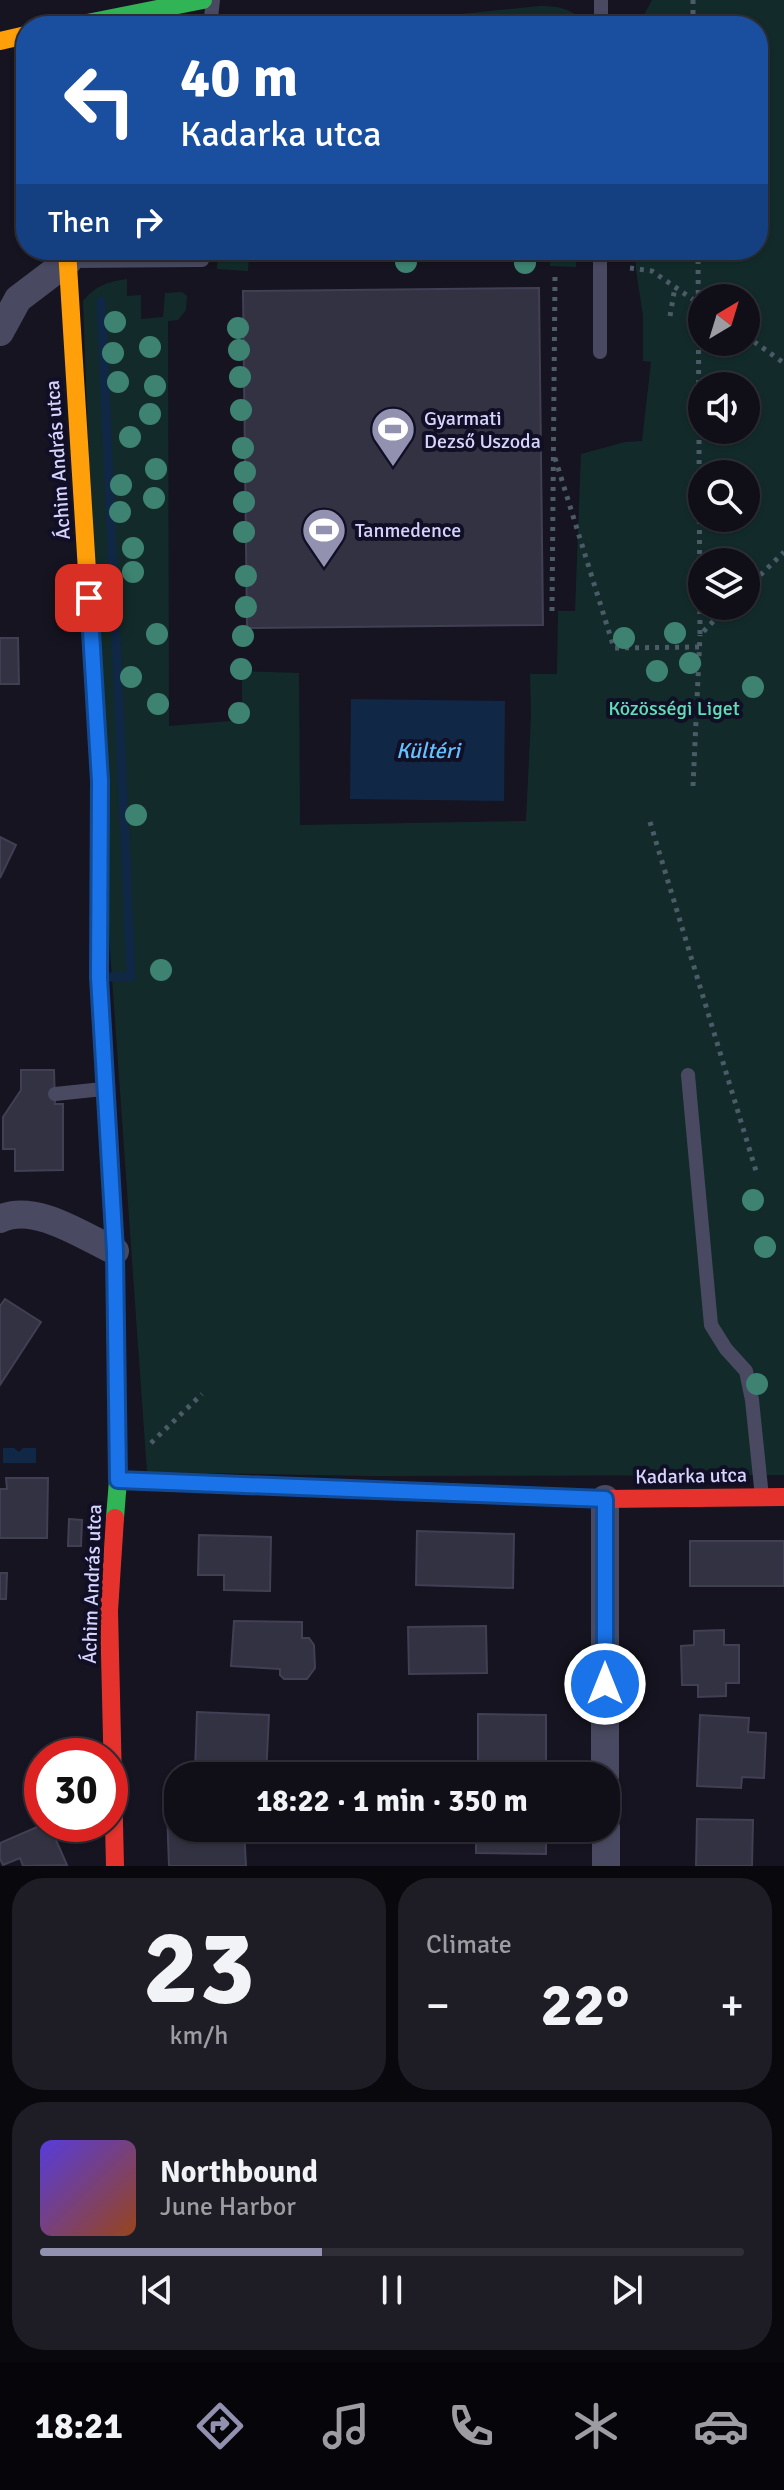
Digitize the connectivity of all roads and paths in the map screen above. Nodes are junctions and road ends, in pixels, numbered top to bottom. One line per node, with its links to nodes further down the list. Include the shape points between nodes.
1 (203, 0): 2 (street)
2 (122, 16)
3 (63, 260): 13 (street, via 18,299)
4 (68, 260): 28 (street, Áchim András utca, via 100,781 99,977)
5 (600, 260): 15 (lane)
6 (698, 260): 9 (path)
7 (630, 268): 10 (path, via 652,271)
8 (555, 275): 18 (path)
9 (699, 284)
10 (675, 287): 11 (path); 12 (path)
11 (688, 296)
12 (670, 316)
13 (0, 332)
14 (760, 346): 17 (path)
15 (600, 352)
16 (700, 356): 23 (path)
17 (784, 363)
18 (553, 454): 21 (path); 24 (path, via 614,648)
19 (784, 552): 20 (path)
20 (760, 575)
21 (552, 611)
22 (714, 620): 23 (path)
23 (700, 635): 24 (path)
24 (699, 647): 25 (path)
25 (693, 786)
26 (650, 822): 30 (path)
27 (688, 1075): 35 (lane, via 711,1325 746,1371)
28 (107, 1089): 29 (lane); 32 (street, Áchim András utca)
29 (55, 1094)
30 (756, 1171)
31 (3, 1214): 32 (street, via 34,1214)
32 (115, 1251): 34 (street, Áchim András utca)
33 (202, 1394): 34 (path)
34 (118, 1477): 37 (street, Kadarka utca); 40 (street, Áchim András utca, via 109,1611)
35 (762, 1497): 36 (street, Kadarka utca); 37 (street, Kadarka utca)
36 (784, 1497)
37 (605, 1499): 38 (street)
38 (605, 1762)
39 (606, 1842): 41 (street)
40 (115, 1866)
41 (606, 1866)

